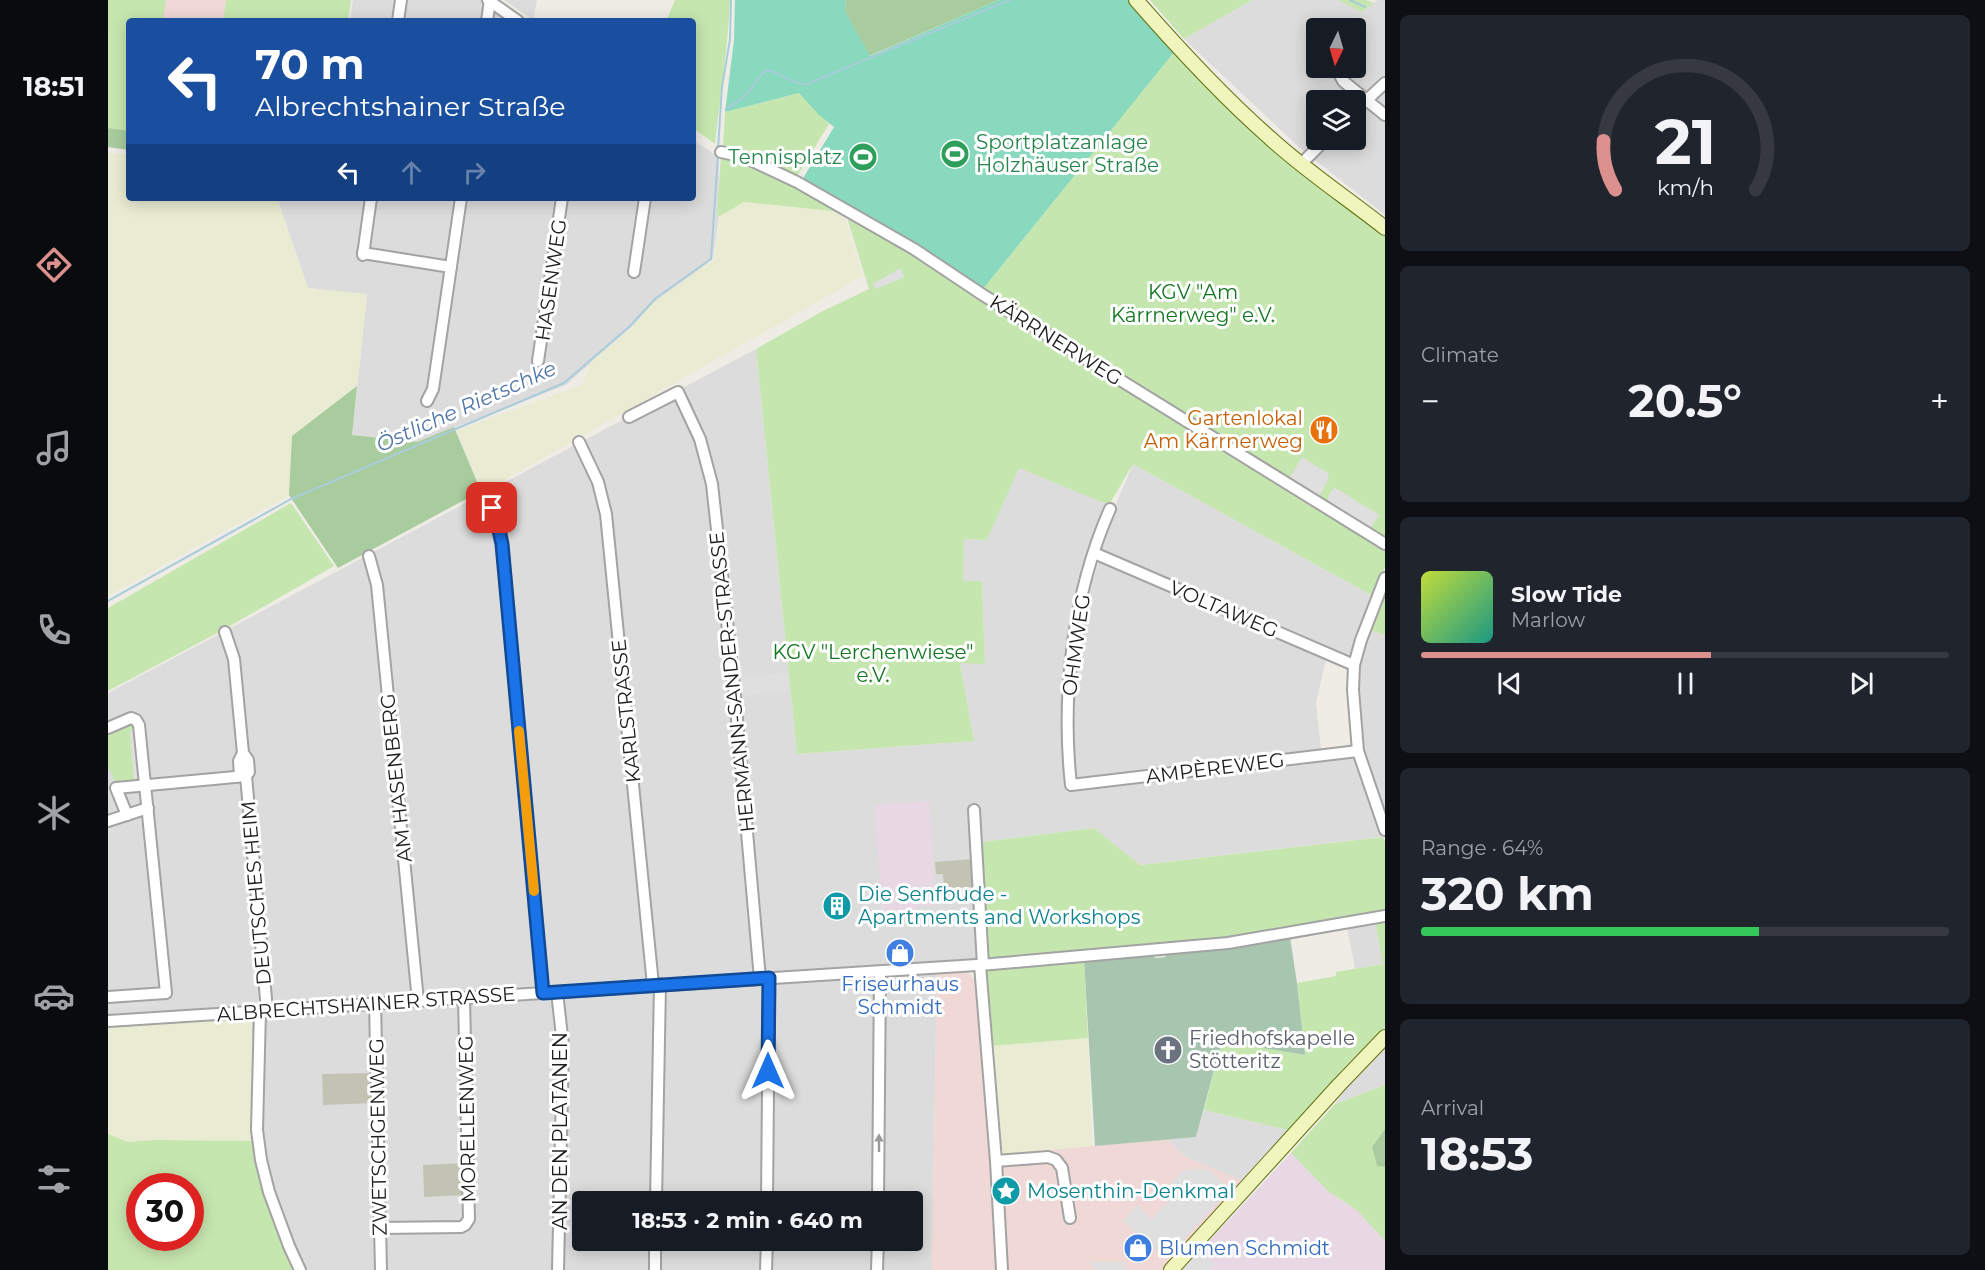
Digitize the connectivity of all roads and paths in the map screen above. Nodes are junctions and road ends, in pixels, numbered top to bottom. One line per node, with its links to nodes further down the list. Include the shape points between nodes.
1 (401, 0): 4 (street)
2 (489, 0): 5 (street); 6 (street)
3 (1136, 0): 14 (main road, via 1224,94)
4 (398, 18)
5 (486, 18)
6 (514, 18)
7 (1341, 78): 9 (street)
8 (1385, 82): 10 (street)
9 (1354, 90)
10 (1366, 100): 11 (street)
11 (1385, 115)
12 (1315, 150): 14 (street)
13 (721, 152): 28 (street, KÄRRNERWEG, via 744,157 796,182 914,249)
14 (1301, 164): 19 (main road)
15 (371, 201): 20 (street, via 363,254)
16 (461, 201): 20 (street)
17 (562, 201): 22 (street, HASENWEG)
18 (645, 201): 21 (street)
19 (1385, 228)
20 (451, 267): 23 (street, via 434,388)
21 (634, 272)
22 (538, 361)
23 (427, 401)
24 (629, 417): 47 (street, HERMANN-SANDER-STRASSE, via 678,392 700,440 712,484)
25 (579, 442): 48 (street, KARLSTRASSE, via 598,482 606,514)
26 (487, 496): 50 (street, via 502,544)
27 (1110, 509): 29 (street, OHMWEG)
28 (1385, 544)
29 (1094, 553): 33 (street, VOLTAWEG); 38 (street, OHMWEG, via 1078,620 1068,692)
30 (369, 556): 53 (street, AM HASENBERG, via 377,585)
31 (1385, 578): 33 (street)
32 (225, 632): 36 (street, DEUTSCHES HEIM, via 234,659 243,753 248,760 249,772)
33 (1354, 665): 35 (street)
34 (108, 728): 37 (street, via 126,719 136,720)
35 (1358, 751): 38 (street, AMPÈREWEG); 43 (street)
36 (243, 776): 37 (street, DEUTSCHES HEIM); 55 (street, DEUTSCHES HEIM)
37 (146, 784): 39 (street); 41 (street, DEUTSCHES HEIM, via 116,788)
38 (1071, 785)
39 (148, 808): 41 (street); 51 (street, via 166,993)
40 (974, 810): 45 (street)
41 (127, 815): 42 (street)
42 (108, 821)
43 (1385, 830)
44 (1385, 916): 45 (street, ALBRECHTSHAINER STRASSE, via 1228,943)
45 (981, 965): 46 (street, ALBRECHTSHAINER STRASSE); 58 (street)
46 (880, 972): 47 (street, ALBRECHTSHAINER STRASSE); 61 (street, one-way to 46)
47 (764, 978): 48 (street, ALBRECHTSHAINER STRASSE); 60 (street, HERMANN-SANDER-STRASSE)
48 (656, 985): 49 (street, ALBRECHTSHAINER STRASSE); 59 (street, KARLSTRASSE)
49 (557, 992): 50 (street, ALBRECHTSHAINER STRASSE); 69 (street, AN DEN PLATANEN, via 563,1045)
50 (543, 993): 52 (street, ALBRECHTSHAINER STRASSE)
51 (108, 996)
52 (464, 998): 53 (street, ALBRECHTSHAINER STRASSE); 63 (street, MORELLENWEG, via 469,1219 461,1227)
53 (418, 1001): 54 (street, ALBRECHTSHAINER STRASSE)
54 (375, 1003): 55 (street, ALBRECHTSHAINER STRASSE); 63 (street, ZWETSCHGENWEG)
55 (264, 1010): 56 (street, ALBRECHTSHAINER STRASSE); 67 (street, DEUTSCHES HEIM, via 257,1130 261,1161)
56 (108, 1021)
57 (1385, 1037): 74 (main road)
58 (996, 1161): 62 (street, via 1048,1157 1056,1160 1062,1168); 73 (street)
59 (656, 1191)
60 (767, 1191)
61 (878, 1191)
62 (1070, 1218)
63 (380, 1228): 68 (street, ZWETSCHGENWEG)
64 (655, 1251): 70 (street)
65 (767, 1251): 71 (street)
66 (878, 1251): 72 (street)
67 (300, 1270)
68 (381, 1270)
69 (558, 1270)
70 (655, 1270)
71 (766, 1270)
72 (877, 1270)
73 (1002, 1270)
74 (1171, 1270)

